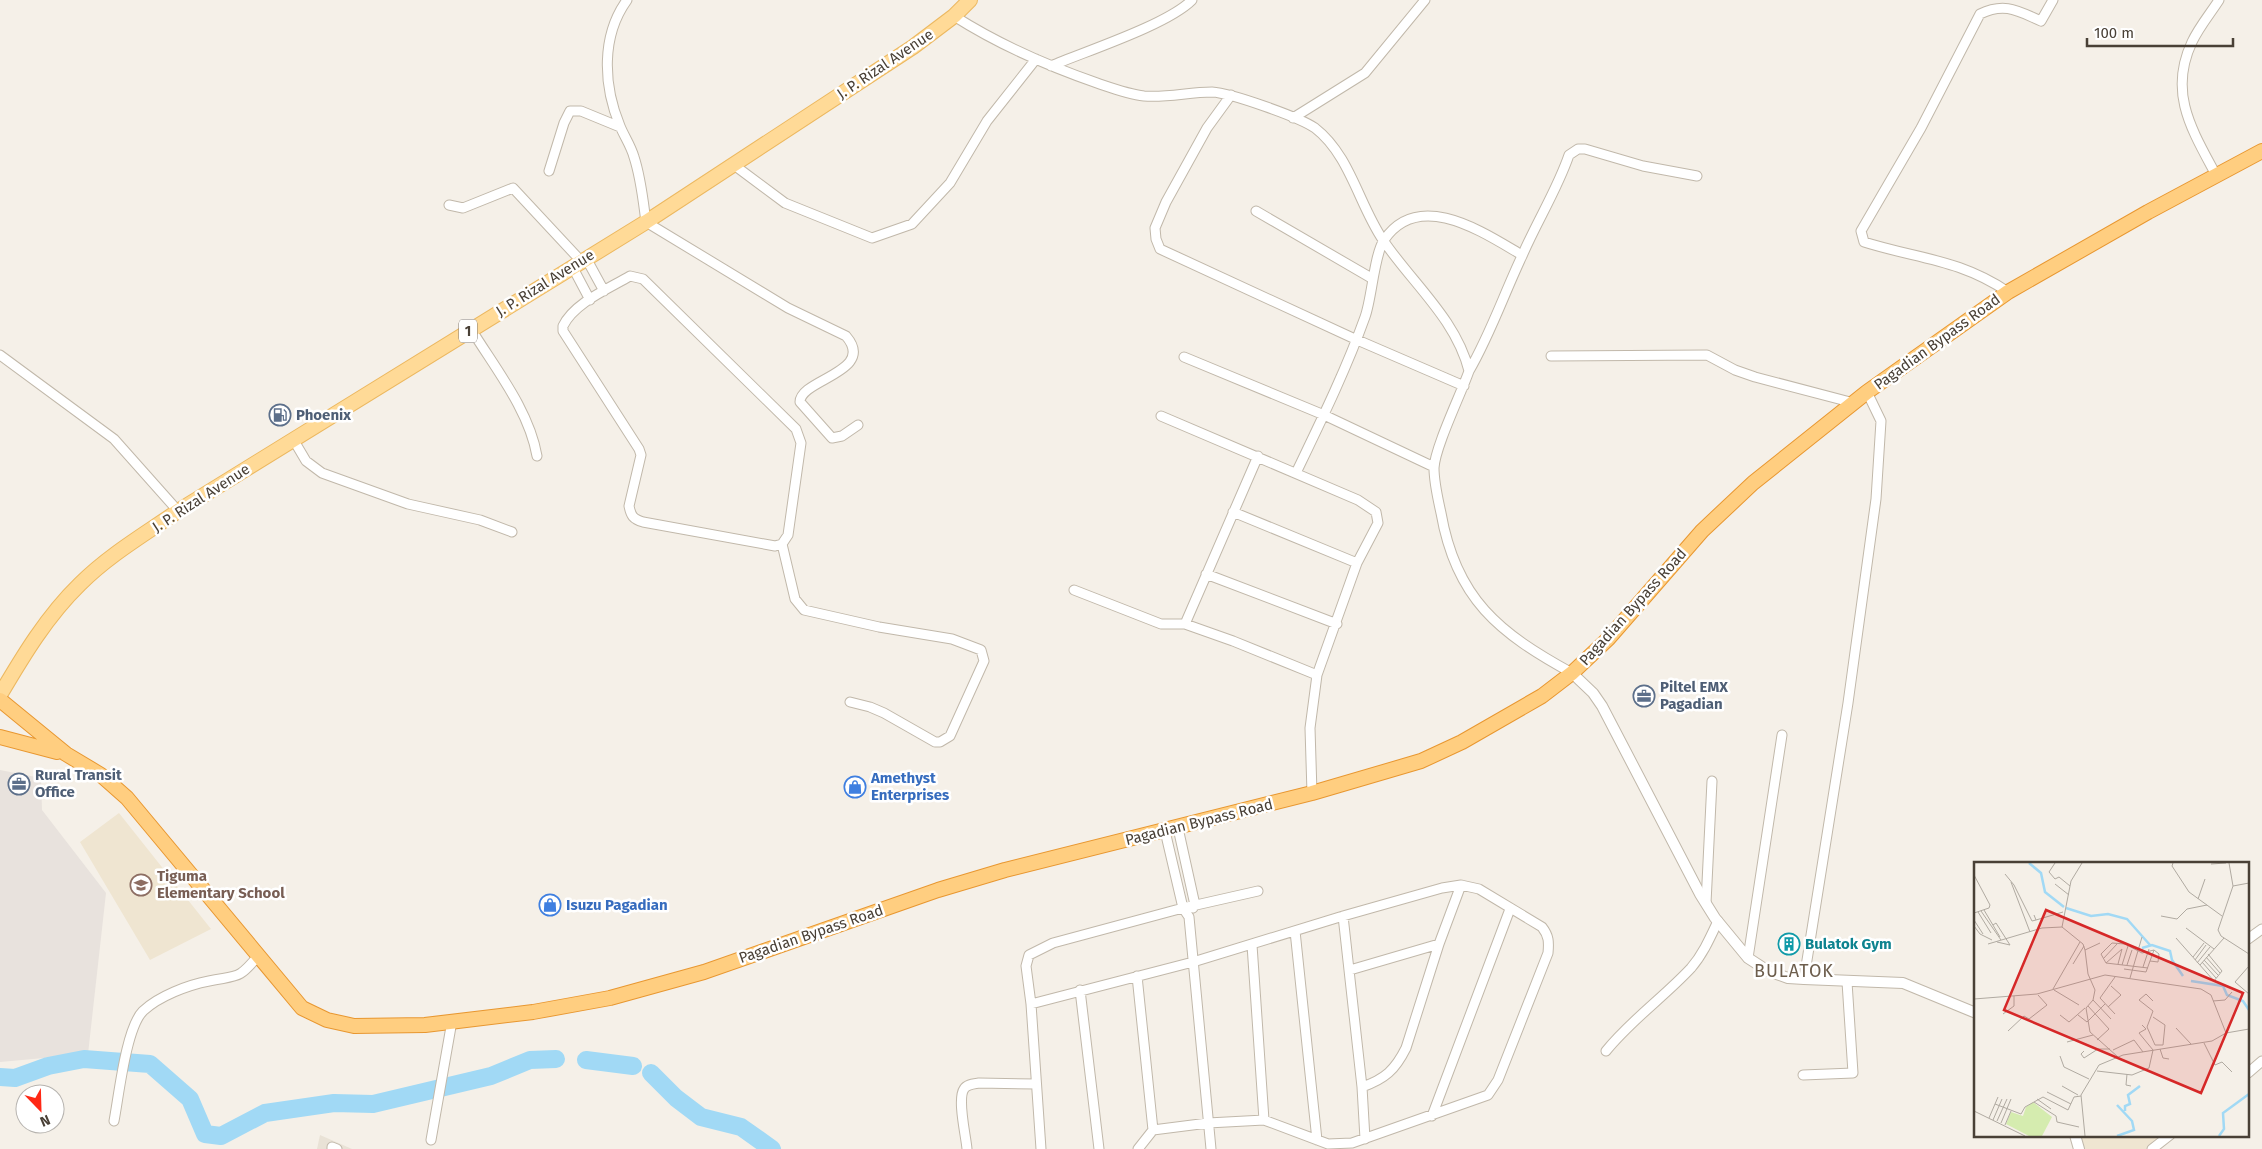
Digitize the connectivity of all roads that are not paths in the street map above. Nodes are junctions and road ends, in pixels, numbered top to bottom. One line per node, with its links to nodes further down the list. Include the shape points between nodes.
1 (627, 0): 12 (street, via 610,34 607,55 607,76)
2 (970, 0): 7 (main road, J. P. Rizal Avenue / 1)
3 (1192, 0): 9 (street, via 1174,14)
4 (1425, 0): 11 (street, via 1365,73)
5 (2053, 0): 26 (street, via 2042,21 2004,7 1980,14 1921,128 1861,231 1864,242 1955,265)
6 (2219, 0): 16 (street, via 2193,41 2180,80 2190,122)
7 (954, 16): 8 (street); 14 (main road, J. P. Rizal Avenue / 1, via 913,47)
8 (1036, 58): 9 (street); 14 (street, via 987,121 950,183 912,224 872,238 785,203)
9 (1051, 66): 10 (street, via 1143,96 1214,92)
10 (1231, 95): 11 (street); 29 (street, via 1199,142 1166,202 1155,228 1160,249)
11 (1293, 118): 21 (street, via 1314,127 1336,151)
12 (620, 127): 15 (street, via 581,111 570,112); 20 (street, via 638,168)
13 (2262, 151): 16 (highway, Pagadian Bypass Road)
14 (734, 165): 20 (main road, J. P. Rizal Avenue / 1)
15 (549, 171)
16 (2216, 175): 26 (highway, Pagadian Bypass Road)
17 (1697, 176): 22 (street, via 1643,166 1586,149 1573,150)
18 (449, 205): 23 (street, via 464,208 513,188)
19 (1256, 211): 24 (street)
20 (646, 222): 23 (main road, J. P. Rizal Avenue / 1); 39 (street, via 788,308 846,336 854,351 852,358 833,376 805,391 800,402 832,438 842,436)
21 (1383, 241): 22 (street, via 1400,224 1416,217 1433,216 1472,226); 24 (street); 33 (street, via 1456,338)
22 (1522, 255): 33 (street)
23 (579, 262): 25 (street); 27 (street); 28 (main road, J. P. Rizal Avenue / 1)
24 (1373, 280): 29 (street, via 1365,317)
25 (604, 291): 27 (street); 48 (street, via 630,276 644,279 796,429 801,443 788,535)
26 (2008, 292): 35 (highway, Pagadian Bypass Road)
27 (590, 300): 48 (street, via 568,317 563,326 564,332 639,449 630,514 634,519 775,546)
28 (471, 329): 40 (main road, J. P. Rizal Avenue / 1); 41 (street, via 524,417)
29 (1355, 339): 34 (street); 37 (street)
30 (0, 355): 45 (street, via 114,439)
31 (1551, 356): 36 (street, via 1707,355 1755,377)
32 (1184, 357): 37 (street)
33 (1469, 372): 34 (street)
34 (1464, 386): 43 (street)
35 (1867, 392): 36 (highway, Pagadian Bypass Road); 84 (street, via 1881,421 1876,499 1848,703)
36 (1854, 403): 54 (highway, Pagadian Bypass Road, via 1753,483 1702,531 1608,639)
37 (1324, 415): 43 (street); 44 (street)
38 (1161, 416): 42 (street)
39 (858, 425)
40 (293, 439): 45 (main road, J. P. Rizal Avenue / 1); 47 (street, via 306,461 322,472 408,504 480,520)
41 (537, 456)
42 (1258, 456): 44 (street); 46 (street)
43 (1434, 467): 54 (street, via 1445,536 1471,594 1485,613 1507,632)
44 (1296, 473): 49 (street, via 1376,512 1378,523)
45 (178, 511): 56 (main road, J. P. Rizal Avenue / 1, via 109,559 80,584 31,643)
46 (1233, 512): 49 (street); 50 (street)
47 (512, 532)
48 (782, 544): 58 (street, via 795,599 804,610 952,639 970,644 984,656 950,736 940,742 870,707)
49 (1357, 563): 53 (street)
50 (1206, 574): 52 (street); 53 (street)
51 (1074, 590): 52 (street, via 1161,624)
52 (1185, 624): 55 (street)
53 (1337, 624): 55 (street)
54 (1572, 673): 63 (highway, Pagadian Bypass Road, via 1542,696 1462,742 1421,761); 67 (street, via 1602,706)
55 (1317, 675): 63 (street, via 1310,728)
56 (0, 696)
57 (0, 700): 61 (highway, Pagadian Bypass Road)
58 (850, 702)
59 (1782, 736): 80 (street)
60 (0, 737): 61 (highway, Pagadian Bypass Road)
61 (66, 754): 79 (highway, Pagadian Bypass Road, via 102,775 126,798)
62 (1712, 781): 67 (street)
63 (1312, 793): 64 (highway, Pagadian Bypass Road)
64 (1172, 830): 68 (street); 69 (street); 89 (highway, Pagadian Bypass Road, via 1005,870 938,890 704,972 645,989 568,1006)
65 (1461, 885): 70 (street, via 1480,889); 71 (street); 78 (street)
66 (1258, 892): 68 (street)
67 (1706, 903): 73 (street)
68 (1195, 905): 69 (street); 72 (street)
69 (1183, 908): 72 (street); 87 (street, via 1037,949 1029,955 1026,966)
70 (1510, 909): 96 (street); 96 (street, via 1542,927 1549,942 1548,953 1494,1089 1479,1100)
71 (1343, 916): 75 (street); 82 (street)
72 (1189, 917): 81 (street)
73 (1718, 921): 80 (street); 90 (street, via 1692,967 1633,1021)
74 (2262, 929): 76 (street)
75 (1295, 931): 77 (street); 105 (street)
76 (2250, 938)
77 (1252, 944): 81 (street); 97 (street)
78 (1439, 944): 82 (street); 95 (street, via 1406,1048 1398,1063 1389,1074)
79 (258, 956): 89 (highway, Pagadian Bypass Road, via 302,1008 327,1020 354,1026 425,1025); 98 (street, via 238,976 189,987 160,999 142,1011 133,1028 126,1055)
80 (1748, 958): 84 (street, via 1768,971)
81 (1193, 962): 83 (street); 99 (street)
82 (1350, 970): 95 (street)
83 (1137, 976): 86 (street); 100 (street)
84 (1804, 979): 85 (street)
85 (1847, 982): 88 (street, via 1903,983); 93 (street, via 1852,1073)
86 (1080, 990): 87 (street); 110 (street)
87 (1032, 1004): 94 (street)
88 (1974, 1013)
89 (452, 1021): 104 (street)
90 (1606, 1051)
91 (2262, 1061): 92 (street)
92 (2250, 1071)
93 (1803, 1075)
94 (1036, 1084): 108 (street, via 978,1083 964,1089 961,1098); 109 (street)
95 (1362, 1088): 103 (street)
96 (1432, 1116): 103 (street)
97 (1264, 1120): 99 (street); 105 (street)
98 (114, 1121)
99 (1208, 1123): 100 (street); 112 (street)
100 (1153, 1130): 111 (street)
101 (2075, 1136): 113 (street)
102 (2169, 1136): 114 (street)
103 (1365, 1139): 105 (street, via 1339,1145)
104 (431, 1140)
105 (1317, 1140)
106 (332, 1149): 107 (street)
107 (337, 1149)
108 (967, 1149)
109 (1040, 1149)
110 (1098, 1149)
111 (1138, 1149)
112 (1210, 1149)
113 (2079, 1149)
114 (2152, 1149)

